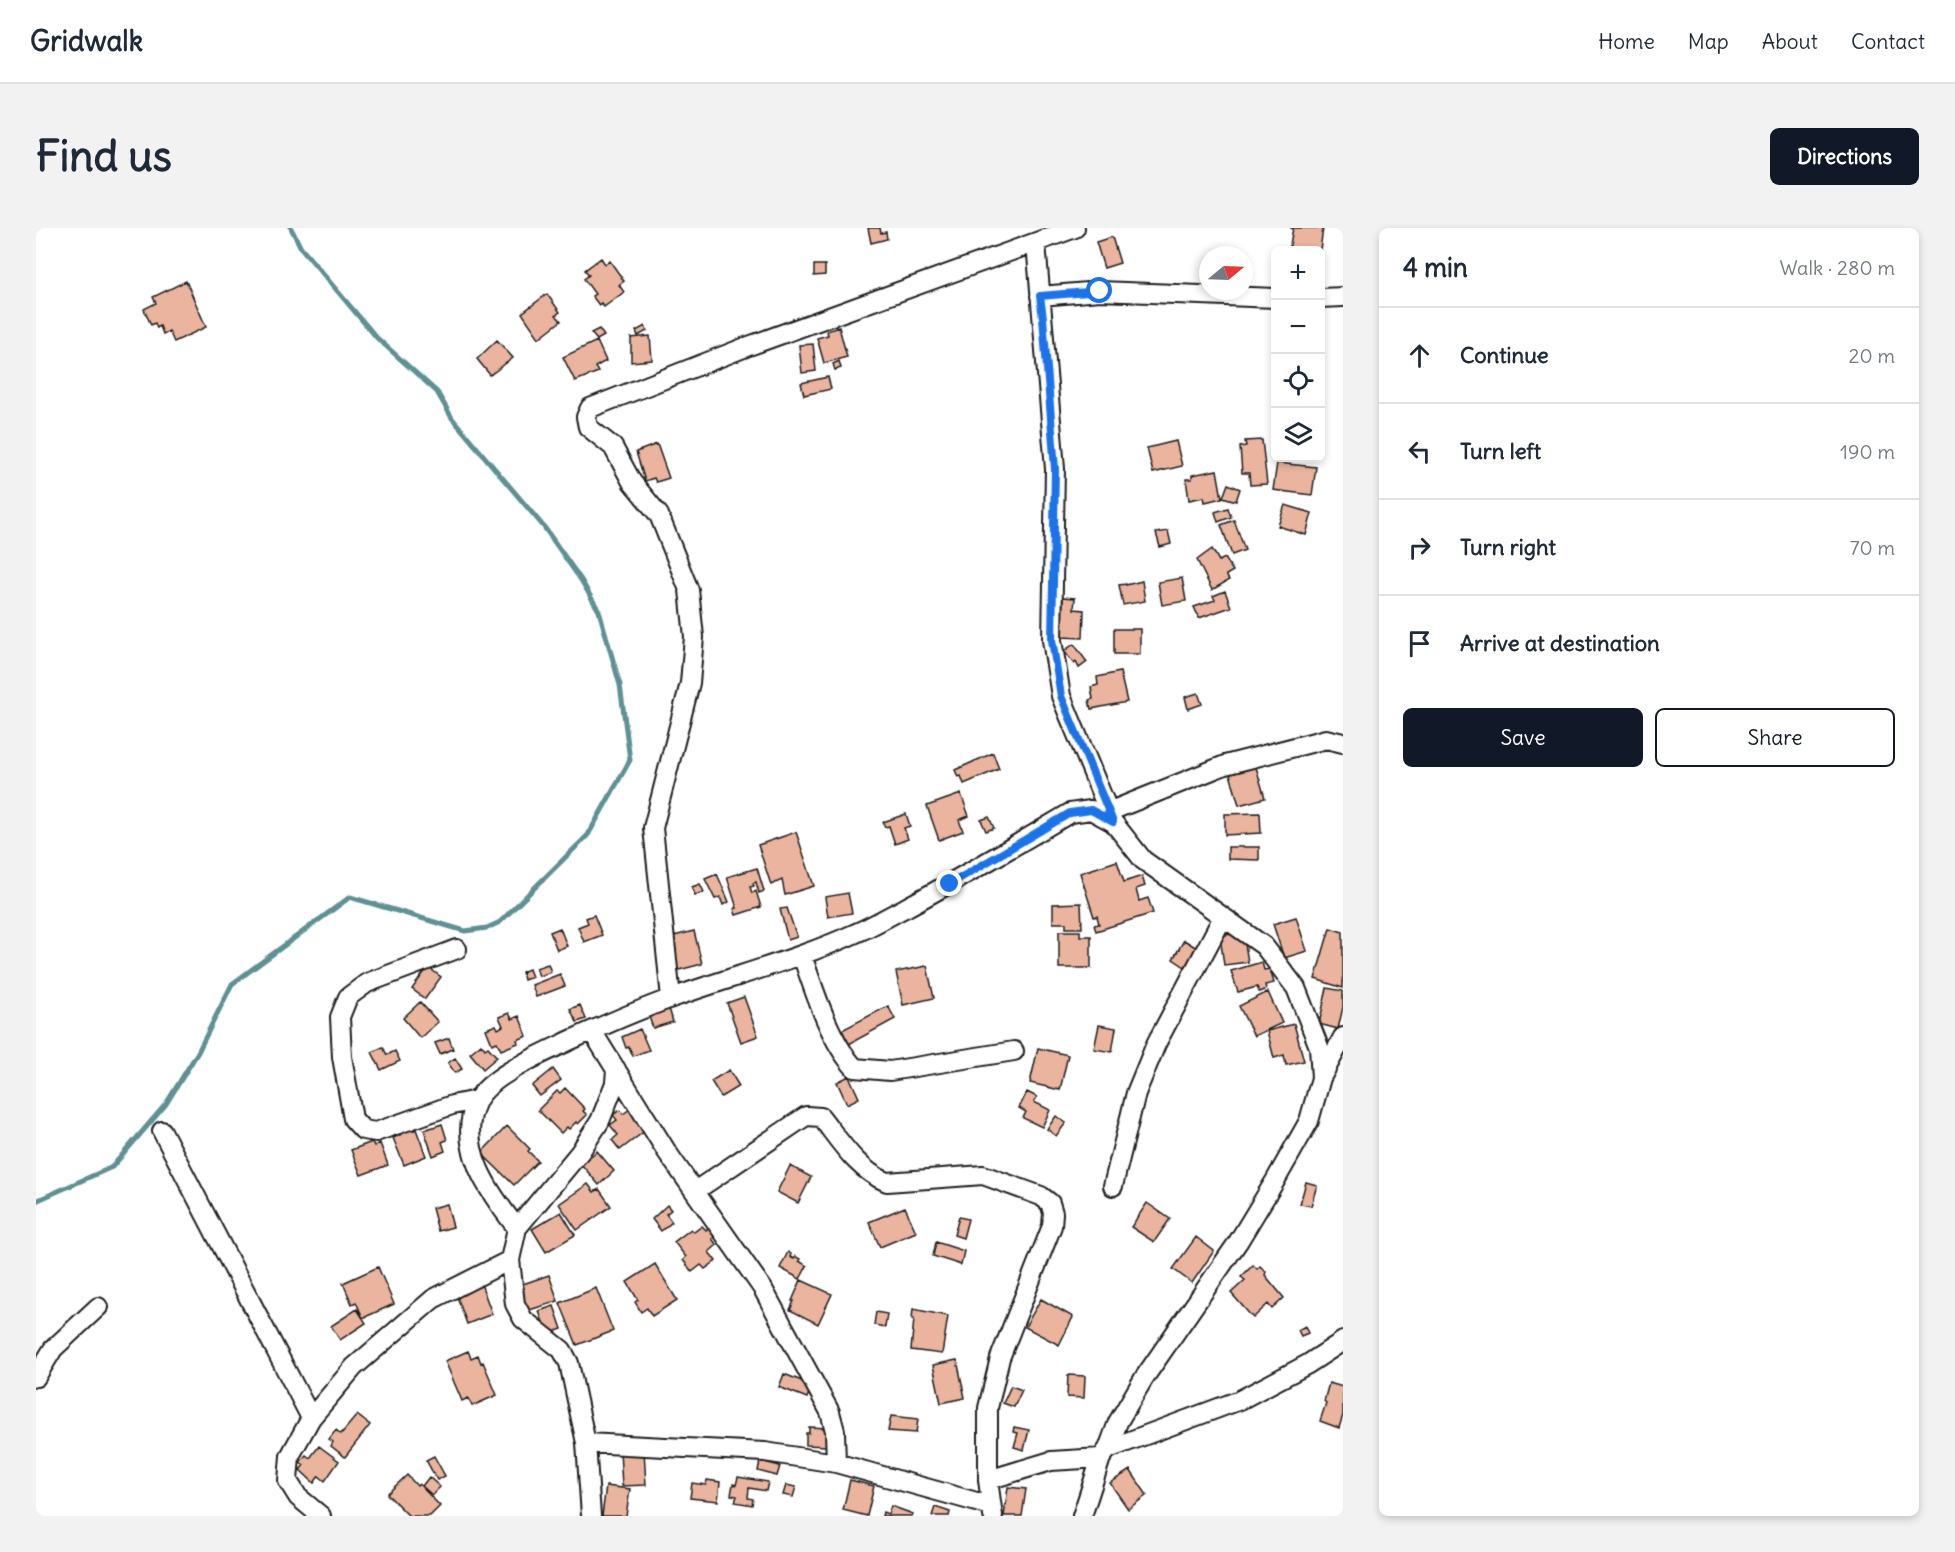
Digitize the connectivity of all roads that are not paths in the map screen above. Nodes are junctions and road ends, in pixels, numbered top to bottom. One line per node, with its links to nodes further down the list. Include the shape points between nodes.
1 (1075, 228): 2 (street)
2 (1036, 243): 3 (street); 12 (street, via 746,347 590,408 586,417 588,427 613,447 632,482 658,515 689,590 694,637 690,683 652,828)
3 (1040, 296): 6 (street, via 1100,291); 8 (street, via 1055,469 1052,640 1061,696)
4 (1325, 297): 5 (street)
5 (1343, 297)
6 (1271, 298)
7 (1343, 743): 8 (street, via 1326,739 1225,765)
8 (1110, 817): 9 (street, via 1143,860); 11 (street, via 1091,810 1070,813 929,895 857,933)
9 (1223, 917): 17 (street, via 1264,946 1296,988 1319,1047); 20 (street, via 1155,1044 1136,1093)
10 (457, 949): 18 (street, via 367,983 348,997 340,1017 342,1057 352,1119 363,1130 376,1132)
11 (802, 955): 12 (street); 15 (street, via 845,1058 855,1068 890,1071)
12 (671, 998): 13 (street)
13 (592, 1031): 16 (street); 18 (street, via 530,1059 499,1078)
14 (1343, 1037): 17 (street)
15 (1014, 1051)
16 (616, 1069): 21 (street); 22 (street, via 615,1083 600,1121 580,1152)
17 (1321, 1078): 29 (street, via 1309,1121 1238,1242 1144,1378)
18 (477, 1100): 22 (street, via 470,1127 471,1153 497,1203)
19 (162, 1131): 27 (street)
20 (1113, 1186)
21 (695, 1191): 30 (street, via 763,1289 830,1412); 31 (street, via 806,1116 821,1117 859,1165 887,1182 983,1175 1050,1203 1052,1226 1000,1358 988,1408)
22 (517, 1228): 23 (street)
23 (510, 1260): 27 (street, via 433,1299 354,1367); 28 (street, via 515,1304 523,1319 562,1350 569,1363)
24 (98, 1307): 26 (street, via 53,1349)
25 (1343, 1341): 29 (street, via 1240,1400)
26 (36, 1377)
27 (311, 1418): 33 (street, via 290,1456 288,1481 298,1497)
28 (586, 1443): 30 (street, via 765,1452); 34 (street)
29 (1104, 1454): 31 (street, via 1051,1461); 35 (street)
30 (836, 1463): 32 (street)
31 (988, 1480): 32 (street)
32 (992, 1511)
33 (321, 1516)
34 (591, 1516)
35 (1082, 1516)

